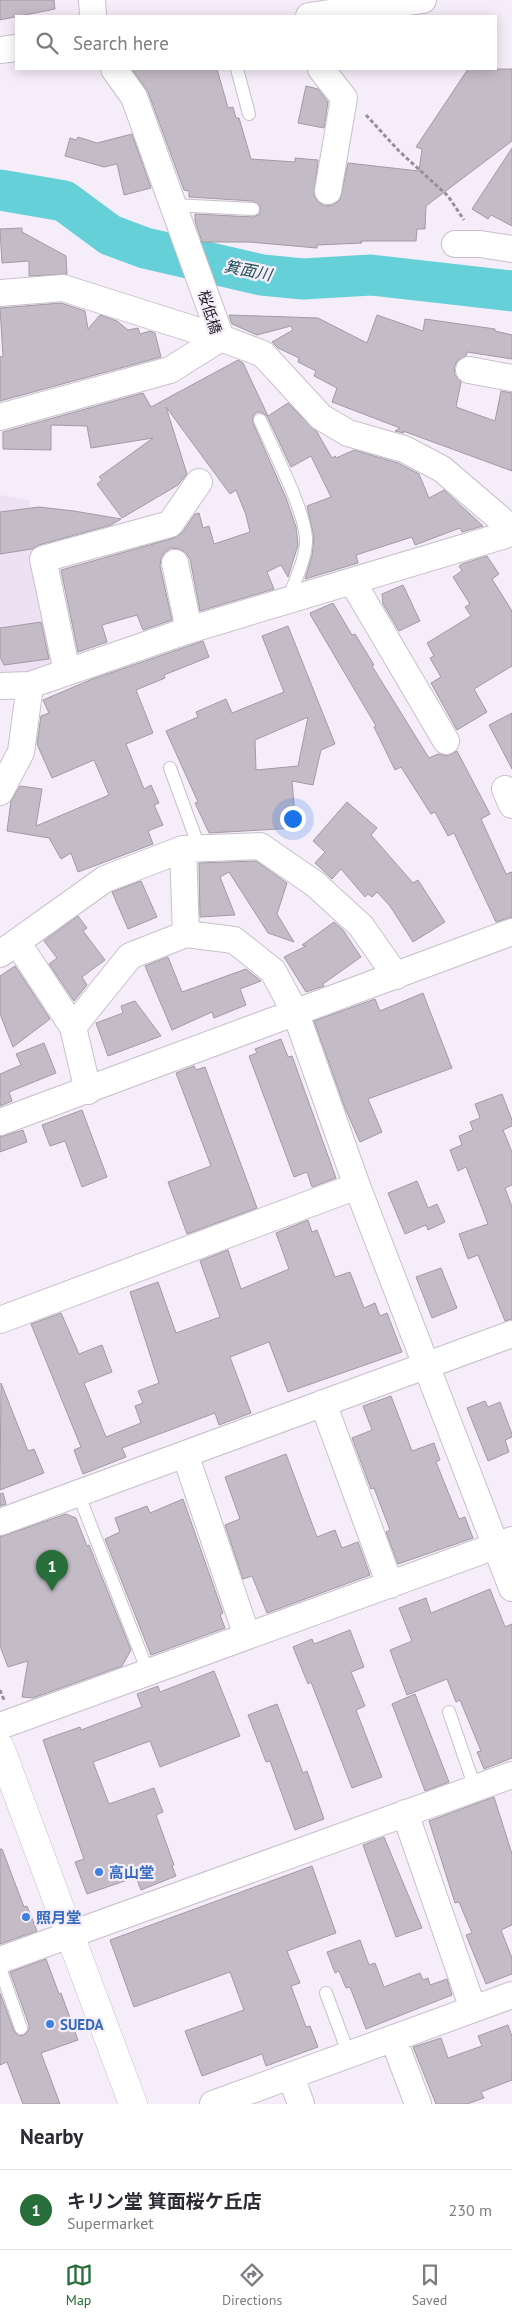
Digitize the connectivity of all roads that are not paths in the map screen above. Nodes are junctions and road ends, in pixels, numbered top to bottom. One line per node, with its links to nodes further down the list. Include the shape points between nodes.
1 (92, 0): 4 (street)
2 (294, 0): 5 (street)
3 (423, 0): 6 (street)
4 (93, 15)
5 (312, 15)
6 (320, 15)
7 (15, 48): 8 (street)
8 (0, 50)
9 (115, 70): 14 (street, 桜低橋, via 134,98)
10 (237, 70): 12 (lane)
11 (322, 70): 13 (street, via 344,98)
12 (249, 114)
13 (328, 190)
14 (173, 205): 15 (lane); 19 (street, 桜低橋)
15 (253, 209)
16 (467, 244): 17 (street)
17 (512, 249)
18 (0, 293): 19 (street, via 63,288)
19 (217, 327): 22 (street, 桜低橋, via 170,370); 25 (street, via 263,354 321,417 348,433 404,449 442,469)
20 (469, 370): 21 (street)
21 (512, 378)
22 (0, 417)
23 (260, 420): 29 (lane, via 295,500 306,538 304,554)
24 (199, 482): 31 (street, via 170,524 43,559)
25 (512, 529)
26 (512, 533): 28 (street)
27 (175, 563): 30 (street)
28 (352, 581): 29 (street); 34 (street)
29 (288, 600): 30 (street)
30 (189, 630): 31 (street)
31 (67, 672): 32 (street)
32 (30, 685): 33 (street); 36 (street, via 21,752)
33 (0, 686)
34 (446, 741)
35 (170, 768): 37 (lane)
36 (0, 792)
37 (191, 848): 39 (street); 40 (street, via 105,879); 41 (street, via 260,846 314,884 361,926)
38 (512, 932): 41 (street)
39 (186, 934): 42 (street, via 234,940 273,971); 43 (street, via 130,956)
40 (8, 948): 43 (street)
41 (396, 976): 42 (street)
42 (296, 1014): 44 (street); 46 (street)
43 (73, 1027): 44 (street)
44 (88, 1091): 45 (street)
45 (0, 1122)
46 (358, 1186): 47 (street); 49 (street)
47 (0, 1320)
48 (512, 1334): 49 (street)
49 (426, 1366): 50 (street); 54 (street)
50 (323, 1403): 51 (street); 55 (street)
51 (185, 1454): 52 (street); 57 (street)
52 (78, 1493): 53 (street); 58 (lane)
53 (0, 1522)
54 (504, 1543): 55 (street); 56 (street)
55 (390, 1585): 57 (street)
56 (512, 1588)
57 (247, 1636): 58 (street)
58 (148, 1672): 60 (street)
59 (449, 1712): 63 (lane)
60 (0, 1726)
61 (0, 1747): 65 (street)
62 (512, 1775): 63 (street)
63 (475, 1788): 64 (street)
64 (405, 1813): 65 (street); 70 (street)
65 (69, 1933): 66 (street); 75 (street)
66 (0, 1960)
67 (0, 1968): 71 (lane)
68 (326, 1993): 73 (lane)
69 (512, 1995): 70 (street)
70 (473, 2009): 72 (street)
71 (21, 2028)
72 (393, 2038): 73 (street); 78 (street)
73 (349, 2055): 74 (street)
74 (291, 2076): 76 (street); 77 (street)
75 (133, 2104)
76 (213, 2104)
77 (301, 2104)
78 (418, 2104)

